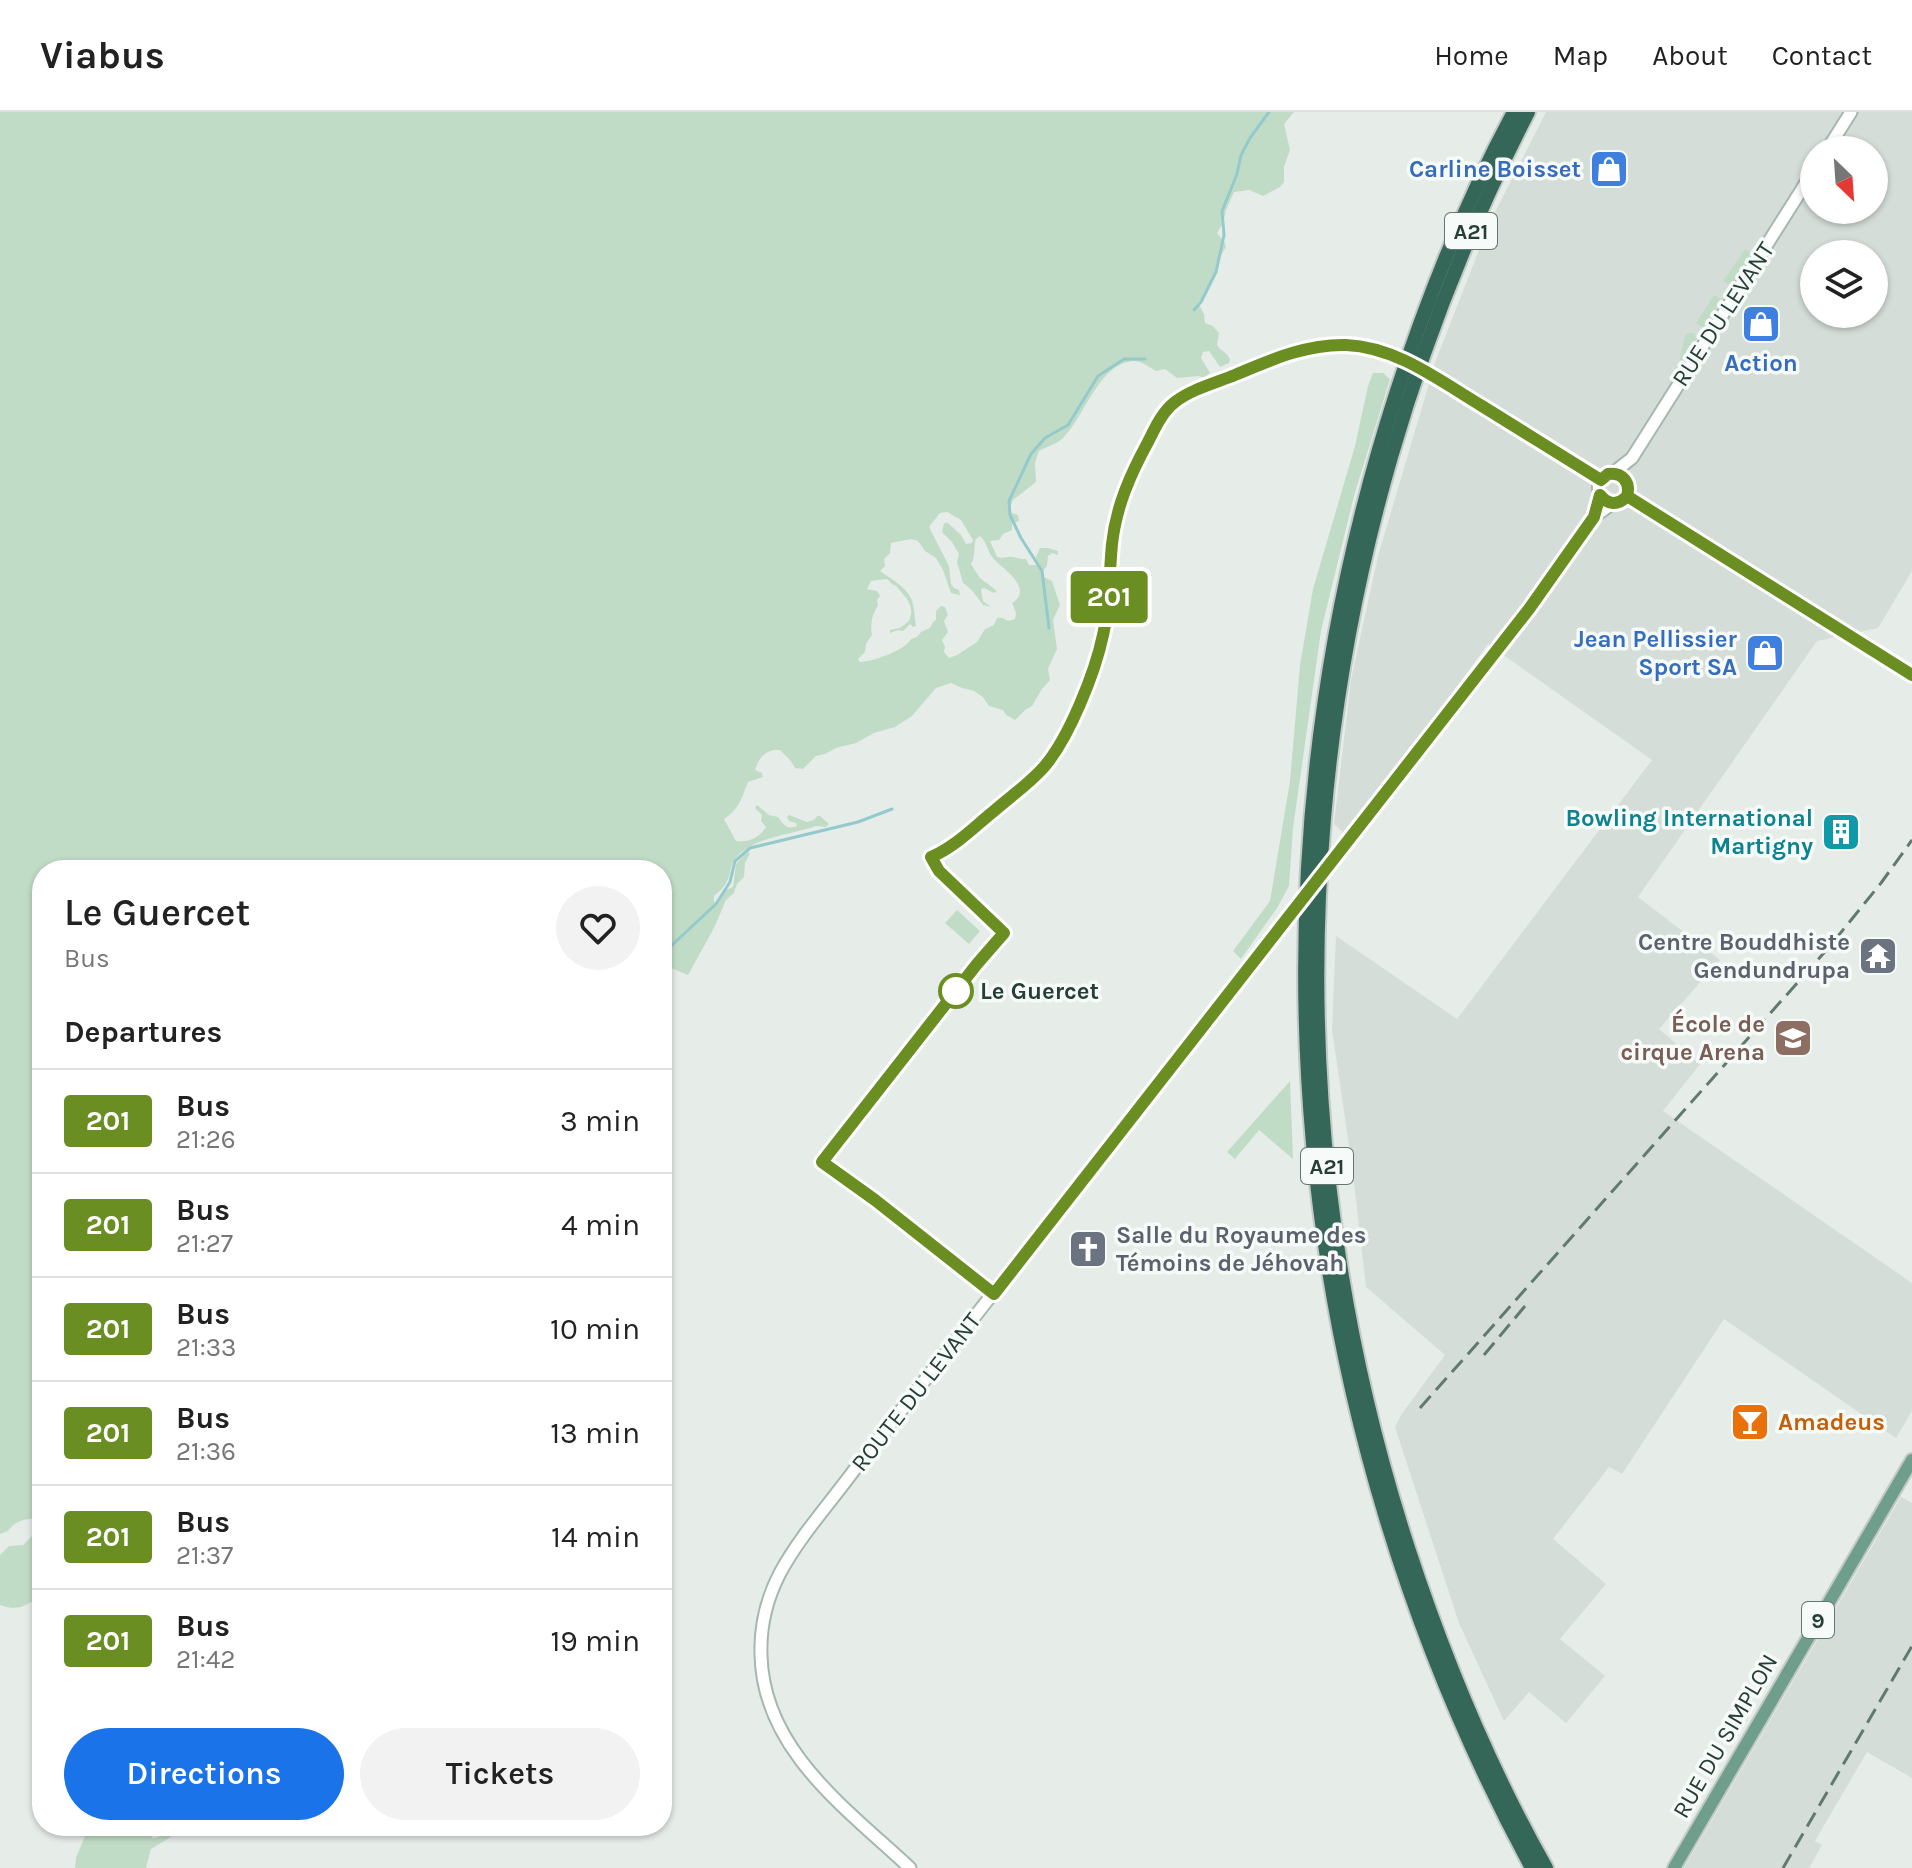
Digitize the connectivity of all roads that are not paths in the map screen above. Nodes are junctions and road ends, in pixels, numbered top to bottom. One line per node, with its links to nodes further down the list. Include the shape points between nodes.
1 (1514, 112): 13 (highway, A21, via 1432,293 1381,442 1339,616 1314,779 1305,958 1311,1125 1347,1370 1364,1441)
2 (1528, 112): 13 (highway, A21, via 1457,265 1396,435 1357,587 1329,764 1318,921 1321,1089 1339,1258)
3 (1851, 112): 4 (street)
4 (1836, 136)
5 (1800, 192): 6 (street, RUE DU LEVANT)
6 (1632, 458): 7 (street, RUE DU LEVANT); 8 (street, RUE DU LEVANT)
7 (1613, 473): 8 (street); 9 (street, via 1601,480)
8 (1626, 481): 10 (street, via 1627,496)
9 (1600, 495): 10 (street); 11 (street, ROUTE DU LEVANT)
10 (1613, 503): 11 (street, ROUTE DU LEVANT)
11 (1594, 517): 14 (street, ROUTE DU LEVANT, bridge, via 1529,609 855,1469 781,1573 763,1626 762,1670 778,1726 822,1785)
12 (1912, 1460): 17 (main road, RUE DU SIMPLON / 9)
13 (1377, 1465): 15 (highway, A21, via 1399,1562 1442,1677); 16 (highway, A21, via 1446,1653 1488,1753)
14 (910, 1868)
15 (1532, 1868)
16 (1546, 1868)
17 (1674, 1868)

